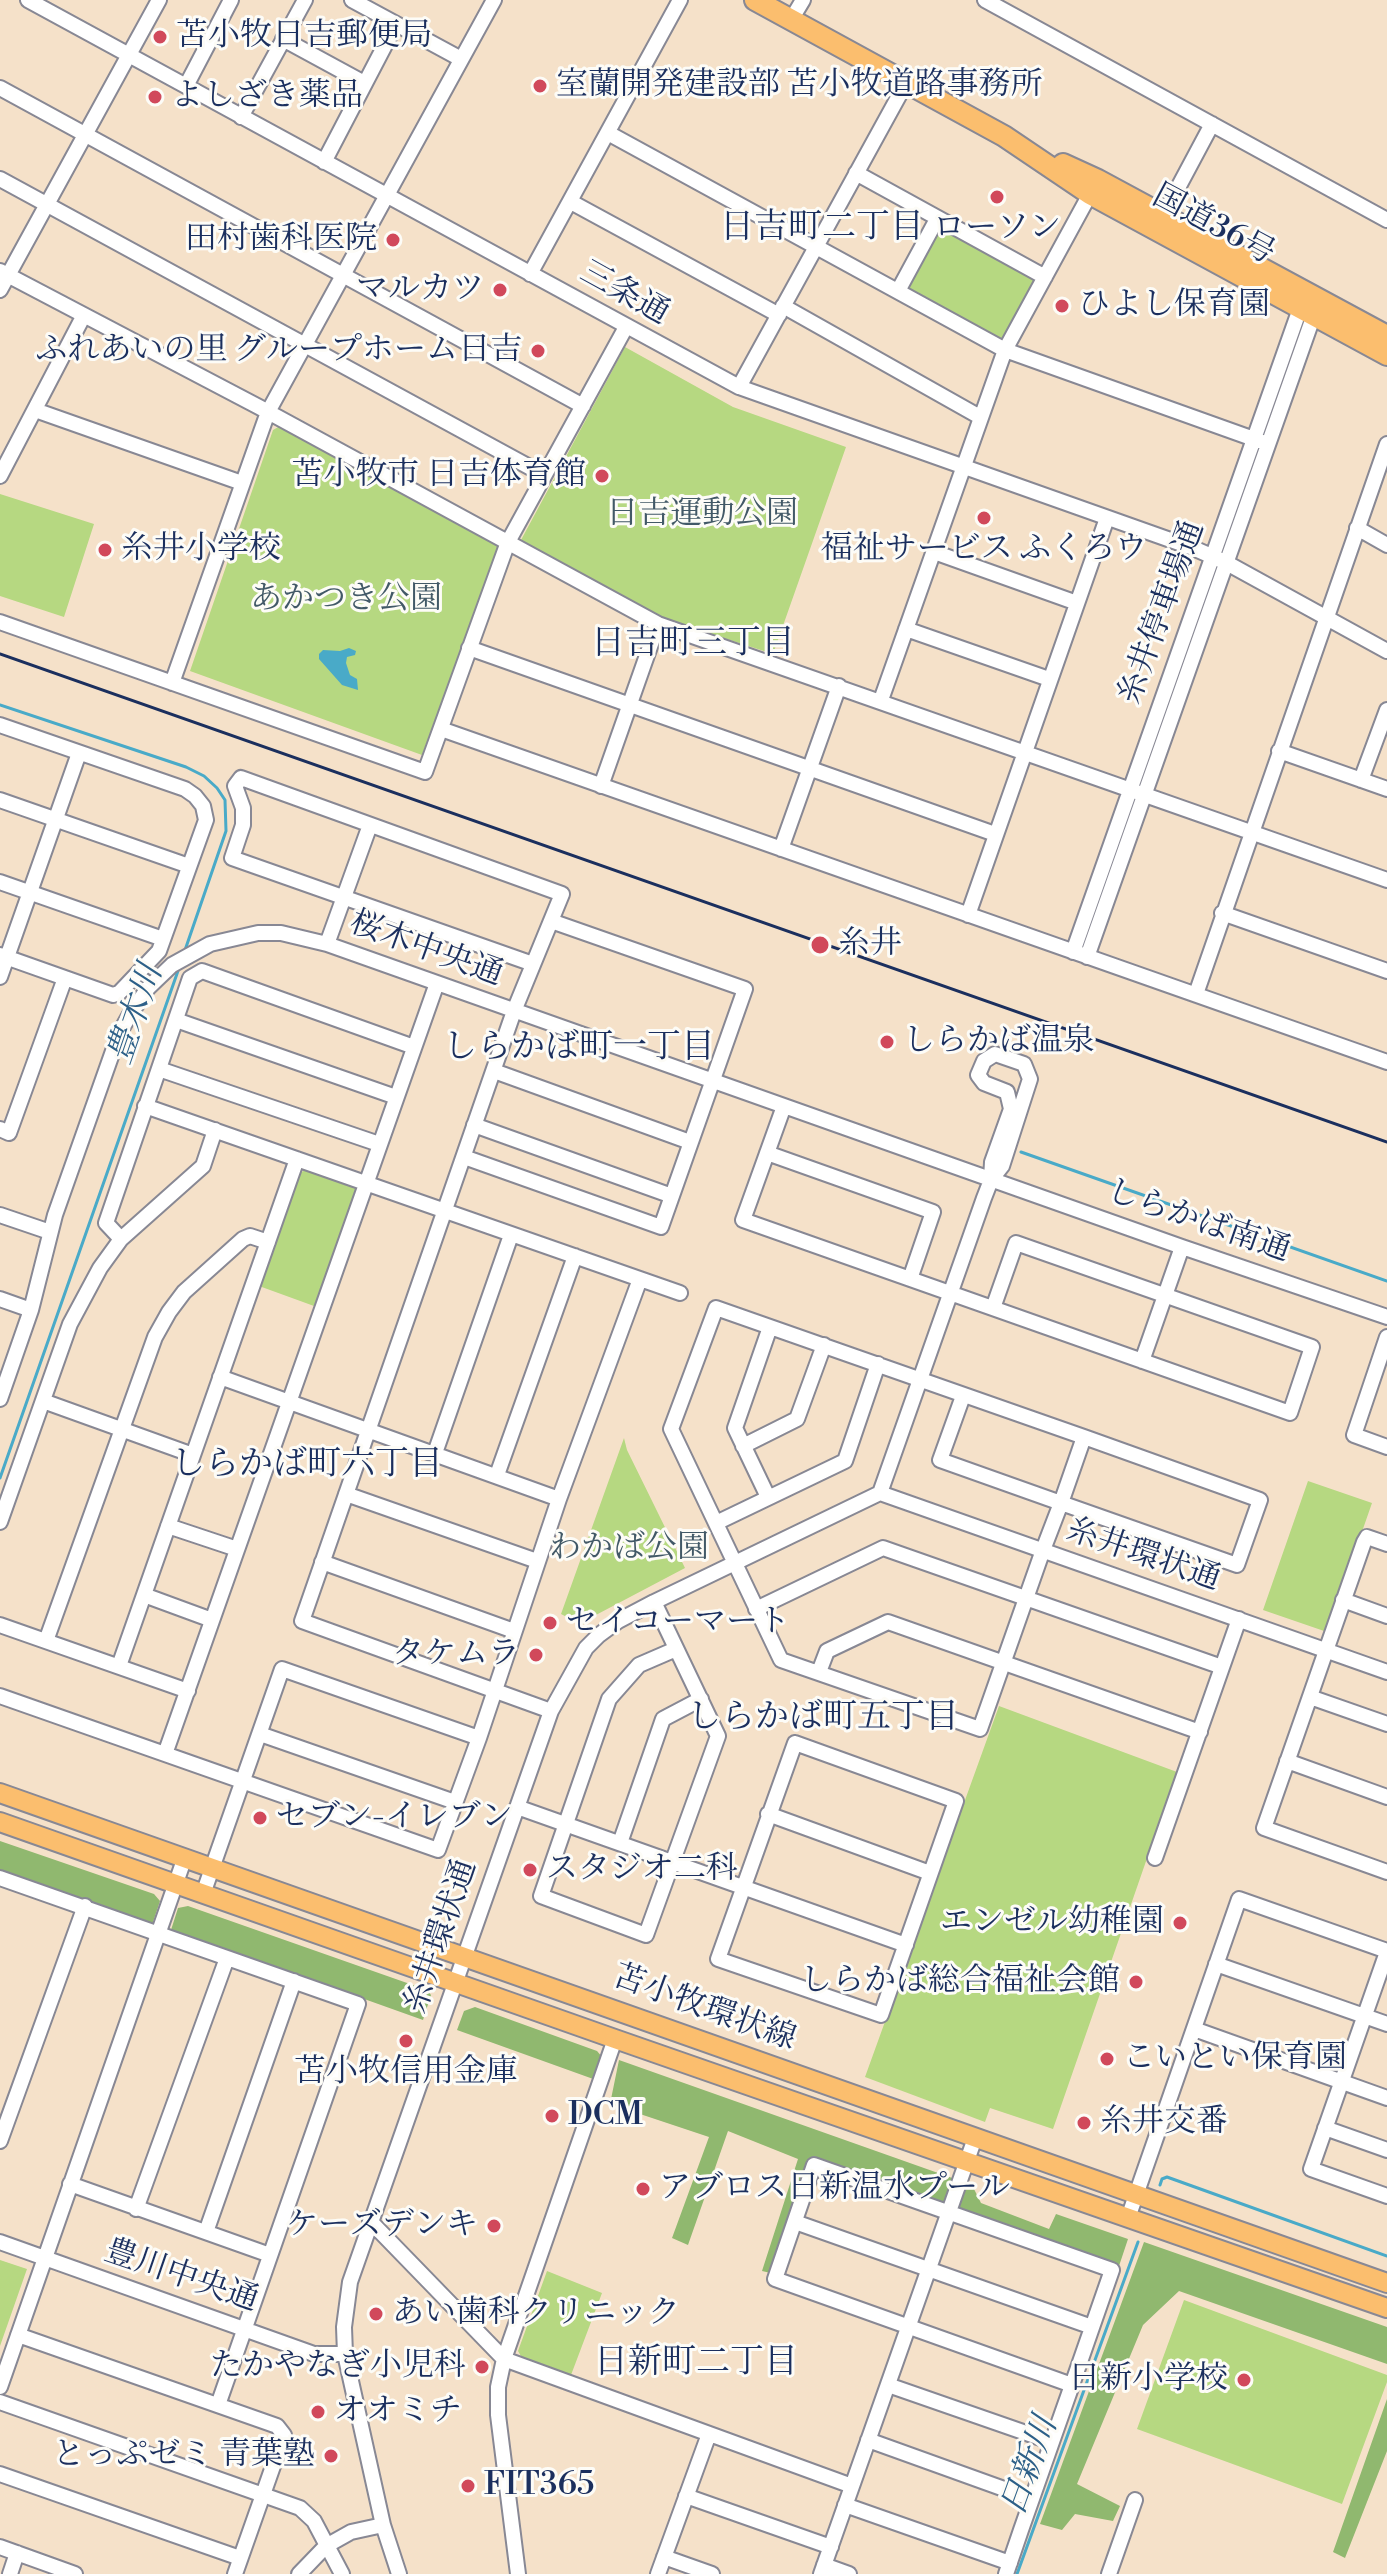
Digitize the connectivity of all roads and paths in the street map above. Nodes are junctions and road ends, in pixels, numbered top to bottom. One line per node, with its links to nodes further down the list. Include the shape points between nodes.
1 (28, 0): 14 (street, 三条通)
2 (159, 0): 14 (street)
3 (231, 0): 18 (street)
4 (305, 0): 13 (street)
5 (352, 0): 12 (street)
6 (494, 0): 15 (street)
7 (680, 0): 22 (street)
8 (755, 0): 11 (highway, 国道36号)
9 (803, 0): 11 (street)
10 (985, 0): 21 (street)
11 (791, 20): 17 (highway, 国道36号)
12 (396, 24): 15 (street); 16 (street)
13 (283, 39): 16 (street); 20 (street)
14 (129, 55): 18 (street, 三条通); 23 (street)
15 (461, 59): 29 (street)
16 (364, 83): 25 (street)
17 (906, 83): 24 (highway, 国道36号); 26 (street)
18 (186, 86): 20 (street, 三条通)
19 (0, 88): 23 (street)
20 (241, 117): 25 (street, 三条通)
21 (1212, 124): 32 (street); 34 (street)
22 (608, 133): 30 (street); 35 (street)
23 (85, 134): 31 (street); 38 (street)
24 (1015, 143): 28 (highway, 国道36号); 32 (highway, 国道36号)
25 (324, 162): 29 (street, 三条通)
26 (856, 173): 33 (street); 35 (street)
27 (0, 179): 31 (street)
28 (1090, 194): 39 (street); 42 (highway, 国道36号)
29 (386, 196): 37 (street, 三条通); 38 (street)
30 (571, 202): 37 (street); 43 (street)
31 (48, 205): 36 (street); 47 (street)
32 (1163, 216): 42 (highway, 国道36号)
33 (937, 219): 39 (street); 41 (street)
34 (1387, 220)
35 (815, 246): 41 (street); 43 (street)
36 (4, 273): 40 (street); 44 (street)
37 (530, 274): 45 (street, 三条通)
38 (343, 275): 47 (street); 51 (street)
39 (1045, 277): 48 (street)
40 (0, 290)
41 (898, 291): 48 (street)
42 (1310, 304): 46 (highway, 国道36号); 49 (highway, 国道36号); 55 (street, 糸井停車場通)
43 (781, 311): 50 (street); 54 (street)
44 (84, 315): 52 (street); 53 (street)
45 (626, 327): 50 (street, 三条通); 51 (street)
46 (1387, 336)
47 (304, 345): 53 (street); 58 (street)
48 (1005, 350): 54 (street); 55 (street)
49 (1387, 355)
50 (739, 387): 57 (street, 三条通)
51 (583, 406): 58 (street)
52 (35, 410): 59 (street); 60 (street)
53 (268, 412): 60 (street); 63 (street)
54 (980, 417): 57 (street)
55 (1262, 441): 66 (street, 糸井停車場通)
56 (1387, 444): 62 (street)
57 (963, 467): 61 (street, 三条通); 65 (street)
58 (544, 475): 63 (street)
59 (0, 476)
60 (242, 483): 75 (street)
61 (1107, 518): 66 (street, 三条通); 67 (street)
62 (1357, 528): 64 (street); 68 (street)
63 (508, 542): 70 (street); 72 (street)
64 (1387, 545)
65 (934, 552): 67 (street); 71 (street)
66 (1219, 559): 68 (street, 三条通); 88 (street, 糸井停車場通); 90 (street, 糸井停車場通)
67 (1077, 603): 74 (street)
68 (1326, 617): 73 (street, 三条通); 82 (street)
69 (0, 622): 75 (street)
70 (658, 624): 76 (street); 78 (street)
71 (906, 629): 74 (street); 77 (street)
72 (469, 648): 78 (street); 81 (street)
73 (1387, 651)
74 (1049, 679): 83 (street)
75 (172, 683): 81 (street, via 425,772)
76 (839, 686): 77 (street); 85 (street)
77 (881, 700): 83 (street)
78 (629, 705): 85 (street); 87 (street)
79 (1387, 710): 86 (street)
80 (0, 725): 84 (street)
81 (441, 729): 87 (street)
82 (1279, 751): 86 (street); 94 (street)
83 (1025, 752): 88 (street); 95 (street)
84 (79, 753): 92 (street); 97 (street, via 195,796 206,820)
85 (810, 768): 95 (street); 96 (street)
86 (1361, 780): 89 (street)
87 (601, 786): 96 (street)
88 (1130, 788): 90 (street); 107 (street, 糸井停車場通)
89 (1387, 789)
90 (1145, 794): 94 (street); 107 (street, 糸井停車場通)
91 (0, 800): 92 (street)
92 (56, 819): 97 (street); 100 (street)
93 (370, 825): 101 (street); 101 (street, via 241,778 235,786 243,825 232,858); 104 (street, via 562,894)
94 (1250, 831): 98 (street); 102 (street)
95 (995, 834): 103 (street)
96 (781, 849): 103 (street)
97 (189, 866): 105 (street)
98 (1387, 880)
99 (0, 882): 100 (street)
100 (30, 892): 105 (street); 108 (street)
101 (344, 897): 106 (street); 109 (street)
102 (1222, 913): 110 (street); 114 (street)
103 (968, 915): 107 (street)
104 (551, 921): 109 (street); 121 (street, via 745,989)
105 (163, 939): 112 (street, via 159,951 119,993)
106 (327, 944): 113 (street, 桜木中央通); 138 (street, 桜木中央通, via 281,933 210,944 172,965 148,988 119,1034)
107 (1080, 955): 114 (street)
108 (4, 956): 111 (street); 112 (street)
109 (533, 964): 115 (street)
110 (1387, 971)
111 (0, 977)
112 (65, 978): 126 (street, via 9,1133)
113 (437, 983): 115 (street, 桜木中央通); 117 (street)
114 (1196, 994): 118 (street)
115 (514, 1011): 120 (street); 121 (street, 桜木中央通)
116 (176, 1020): 117 (street, via 190,978 202,971); 119 (street); 122 (street)
117 (414, 1047): 122 (street)
118 (1387, 1062)
119 (159, 1069): 123 (street); 129 (street)
120 (494, 1071): 125 (street); 128 (street)
121 (713, 1080): 124 (street, 桜木中央通); 128 (street)
122 (396, 1097): 129 (street)
123 (145, 1106): 127 (street); 140 (street, via 106,1223)
124 (784, 1106): 130 (street); 133 (street, 桜木中央通)
125 (474, 1125): 131 (street); 135 (street)
126 (0, 1129)
127 (215, 1130): 132 (street); 140 (street, via 203,1166)
128 (690, 1142): 135 (street)
129 (379, 1144): 134 (street)
130 (767, 1153): 145 (street, via 933,1212); 145 (street, via 743,1220)
131 (464, 1157): 135 (street, via 661,1227); 136 (street)
132 (297, 1159): 134 (street); 141 (street)
133 (991, 1180): 133 (street, via 1011,1109 1007,1092 978,1075 984,1061 995,1054 1024,1064 1030,1079 1002,1166); 142 (street, しらかば南通); 148 (street)
134 (367, 1183): 136 (street); 164 (street)
135 (672, 1196)
136 (445, 1212): 139 (street); 165 (street)
137 (0, 1215): 138 (street)
138 (50, 1232): 151 (street, 桜木中央通)
139 (511, 1235): 143 (street); 170 (street)
140 (121, 1239): 163 (street, via 70,1324)
141 (268, 1242): 159 (street); 166 (street, via 243,1239 184,1292 155,1337)
142 (1182, 1247): 147 (street); 152 (street, しらかば南通)
143 (575, 1256): 144 (street); 172 (street)
144 (640, 1279): 146 (street); 176 (street)
145 (910, 1279): 148 (street)
146 (680, 1293)
147 (1165, 1293): 150 (street, via 1016,1243); 156 (street); 156 (street, via 1312,1347 1290,1413)
148 (951, 1294): 150 (street); 160 (street)
149 (0, 1299): 151 (street)
150 (993, 1308): 156 (street)
151 (31, 1310): 162 (street, 桜木中央通)
152 (1387, 1317)
153 (770, 1327): 155 (street); 168 (street, via 735,1428); 179 (street, via 716,1308 671,1429)
154 (1387, 1337): 158 (street)
155 (824, 1345): 157 (street); 168 (street, via 797,1419)
156 (1142, 1361)
157 (878, 1364): 160 (street); 175 (street, via 845,1461)
158 (1382, 1371): 169 (street, via 1354,1435)
159 (220, 1377): 164 (street); 171 (street)
160 (921, 1381): 161 (street); 173 (street)
161 (963, 1396): 167 (street); 177 (street, via 940,1460)
162 (0, 1399)
163 (43, 1401): 166 (street); 178 (street)
164 (290, 1402): 165 (street); 182 (street)
165 (368, 1429): 170 (street); 174 (street)
166 (122, 1430): 171 (street); 197 (street)
167 (1084, 1437): 177 (street); 177 (street, via 1260,1500 1242,1552 1237,1565)
168 (743, 1446): 175 (street)
169 (1387, 1447)
170 (435, 1453): 172 (street)
171 (193, 1455): 180 (street)
172 (497, 1475): 176 (street)
173 (880, 1493): 183 (street, 糸井環状通); 186 (street, 糸井環状通)
174 (346, 1494): 184 (street); 185 (street)
175 (768, 1497): 179 (street)
176 (559, 1499): 184 (street)
177 (1061, 1503): 183 (street)
178 (0, 1522)
179 (716, 1523): 186 (street)
180 (168, 1526): 182 (street); 187 (street)
181 (1387, 1544): 189 (street, via 1367,1537)
182 (237, 1549): 194 (street)
183 (1043, 1550): 188 (street); 193 (street, 糸井環状通)
184 (537, 1561): 196 (street)
185 (322, 1562): 196 (street); 206 (street, via 302,1621)
186 (735, 1563): 190 (street, 糸井環状通); 191 (street)
187 (144, 1595): 194 (street); 201 (street)
188 (1027, 1598): 191 (street, via 883,1548); 200 (street); 202 (street)
189 (1343, 1600): 192 (street); 199 (street)
190 (654, 1602): 198 (street); 210 (street, 糸井環状通, via 618,1621 586,1648)
191 (756, 1609): 203 (street, via 781,1660)
192 (1387, 1616)
193 (1239, 1619): 199 (street, 糸井環状通); 202 (street)
194 (212, 1620): 205 (street)
195 (0, 1625): 197 (street)
196 (514, 1631): 206 (street)
197 (46, 1641): 201 (street)
198 (676, 1649): 209 (street); 224 (street, via 639,1665 609,1699)
199 (1326, 1650): 204 (street, 糸井環状通); 208 (street)
200 (1004, 1662): 203 (street, via 888,1622 827,1651); 203 (street, via 980,1729); 212 (street)
201 (119, 1666): 205 (street)
202 (1222, 1667): 212 (street)
203 (819, 1672)
204 (1387, 1672)
205 (188, 1691): 215 (street)
206 (494, 1691): 210 (street); 214 (street)
207 (0, 1696): 215 (street)
208 (1310, 1697): 211 (street); 216 (street)
209 (701, 1699): 225 (street, via 663,1719); 228 (street, via 718,1736)
210 (551, 1711): 221 (street, 糸井環状通)
211 (1387, 1724)
212 (1200, 1732): 227 (street)
213 (260, 1734): 214 (street, via 282,1669); 217 (street); 220 (street)
214 (479, 1738): 220 (street)
215 (165, 1754): 217 (street)
216 (1287, 1761): 219 (street); 230 (street, via 1264,1828)
217 (242, 1782): 220 (street, via 438,1850); 229 (street)
218 (0, 1793): 226 (main road, 苫小牧環状線)
219 (1387, 1797)
220 (455, 1802)
221 (517, 1807): 224 (street); 240 (street, 糸井環状通)
222 (768, 1814): 231 (street); 231 (street, via 795,1743 956,1801); 234 (street)
223 (0, 1822): 233 (main road, 苫小牧環状線)
224 (565, 1824): 225 (street); 228 (street, via 541,1896 646,1935)
225 (620, 1843): 228 (street)
226 (185, 1857): 229 (main road, 苫小牧環状線); 233 (street)
227 (1155, 1858)
228 (673, 1862): 234 (street)
229 (213, 1867): 235 (street); 240 (main road, 苫小牧環状線)
230 (1387, 1872)
231 (930, 1873): 238 (street)
232 (0, 1878): 236 (street)
233 (176, 1885): 235 (main road, 苫小牧環状線); 237 (street)
234 (742, 1887): 238 (street); 238 (street, via 718,1959 881,2015)
235 (203, 1894): 244 (main road, 苫小牧環状線)
236 (85, 1906): 237 (street); 253 (street)
237 (158, 1933): 241 (street); 256 (street)
238 (906, 1945)
239 (1387, 1952): 242 (street, via 1239,1899); 245 (street)
240 (465, 1956): 244 (street, 糸井環状通); 252 (main road, 苫小牧環状線)
241 (227, 1958): 243 (street); 259 (street)
242 (1216, 1964): 245 (street); 247 (street)
243 (294, 1981): 264 (street); 266 (street, via 358,2004)
244 (455, 1983): 248 (main road, 苫小牧環状線); 262 (street, 糸井環状通)
245 (1365, 2016): 246 (street); 249 (street)
246 (1387, 2024)
247 (1194, 2029): 249 (street); 257 (street)
248 (615, 2039): 255 (main road, 苫小牧環状線); 276 (street)
249 (1341, 2081): 250 (street); 251 (street)
250 (1387, 2098)
251 (1325, 2128): 254 (street); 258 (street, via 1311,2169)
252 (975, 2138): 255 (street); 257 (main road, 苫小牧環状線)
253 (0, 2141)
254 (1387, 2150)
255 (966, 2162): 260 (street); 261 (main road, 苫小牧環状線)
256 (70, 2184): 259 (street); 267 (street)
257 (1137, 2194): 261 (street); 269 (main road, 苫小牧環状線)
258 (1387, 2196)
259 (136, 2209): 264 (street)
260 (948, 2213): 263 (street, via 814,2165); 268 (street); 272 (street, via 1112,2270)
261 (1128, 2218): 270 (main road, 苫小牧環状線)
262 (370, 2221): 275 (street, 糸井環状通, via 350,2282); 276 (street)
263 (795, 2222): 268 (street); 271 (street, via 775,2279)
264 (206, 2232): 266 (street)
265 (0, 2242): 267 (street, 豊川中央通)
266 (270, 2255): 273 (street)
267 (44, 2258): 273 (street, 豊川中央通); 274 (street)
268 (928, 2269): 271 (street); 272 (street)
269 (1387, 2283)
270 (1387, 2308)
271 (908, 2327): 277 (street); 278 (street)
272 (1092, 2327): 278 (street)
273 (244, 2329): 275 (street, 豊川中央通, via 314,2354); 281 (street)
274 (18, 2335): 279 (street); 281 (street)
275 (345, 2354): 292 (street, 糸井環状通)
276 (504, 2359): 282 (street); 307 (street, via 498,2415)
277 (888, 2385): 283 (street); 284 (street)
278 (1072, 2385): 284 (street)
279 (0, 2387)
280 (0, 2402): 287 (street)
281 (218, 2405): 287 (street, via 277,2426 284,2435)
282 (709, 2434): 286 (street); 288 (street)
283 (868, 2440): 286 (street); 289 (street)
284 (1052, 2442): 289 (street)
285 (0, 2474): 298 (street)
286 (852, 2486): 291 (street)
287 (263, 2494): 293 (street, via 300,2508 314,2521); 298 (street)
288 (686, 2496): 295 (street); 297 (street)
289 (1032, 2499): 299 (street)
290 (1135, 2500): 311 (street)
291 (845, 2505): 295 (street); 299 (street)
292 (383, 2525): 293 (street, via 351,2532); 306 (street, 糸井環状通)
293 (326, 2546): 304 (street); 305 (street)
294 (0, 2547): 296 (street)
295 (831, 2547): 300 (street)
296 (17, 2553): 301 (street); 302 (street)
297 (664, 2557): 308 (street); 309 (street)
298 (240, 2558): 303 (street)
299 (1008, 2569)
300 (823, 2570): 310 (street)
301 (10, 2574)
302 (75, 2574)
303 (235, 2574)
304 (299, 2574)
305 (342, 2574)
306 (399, 2574)
307 (518, 2574)
308 (658, 2574)
309 (712, 2574)
310 (849, 2574)
311 (1109, 2574)

